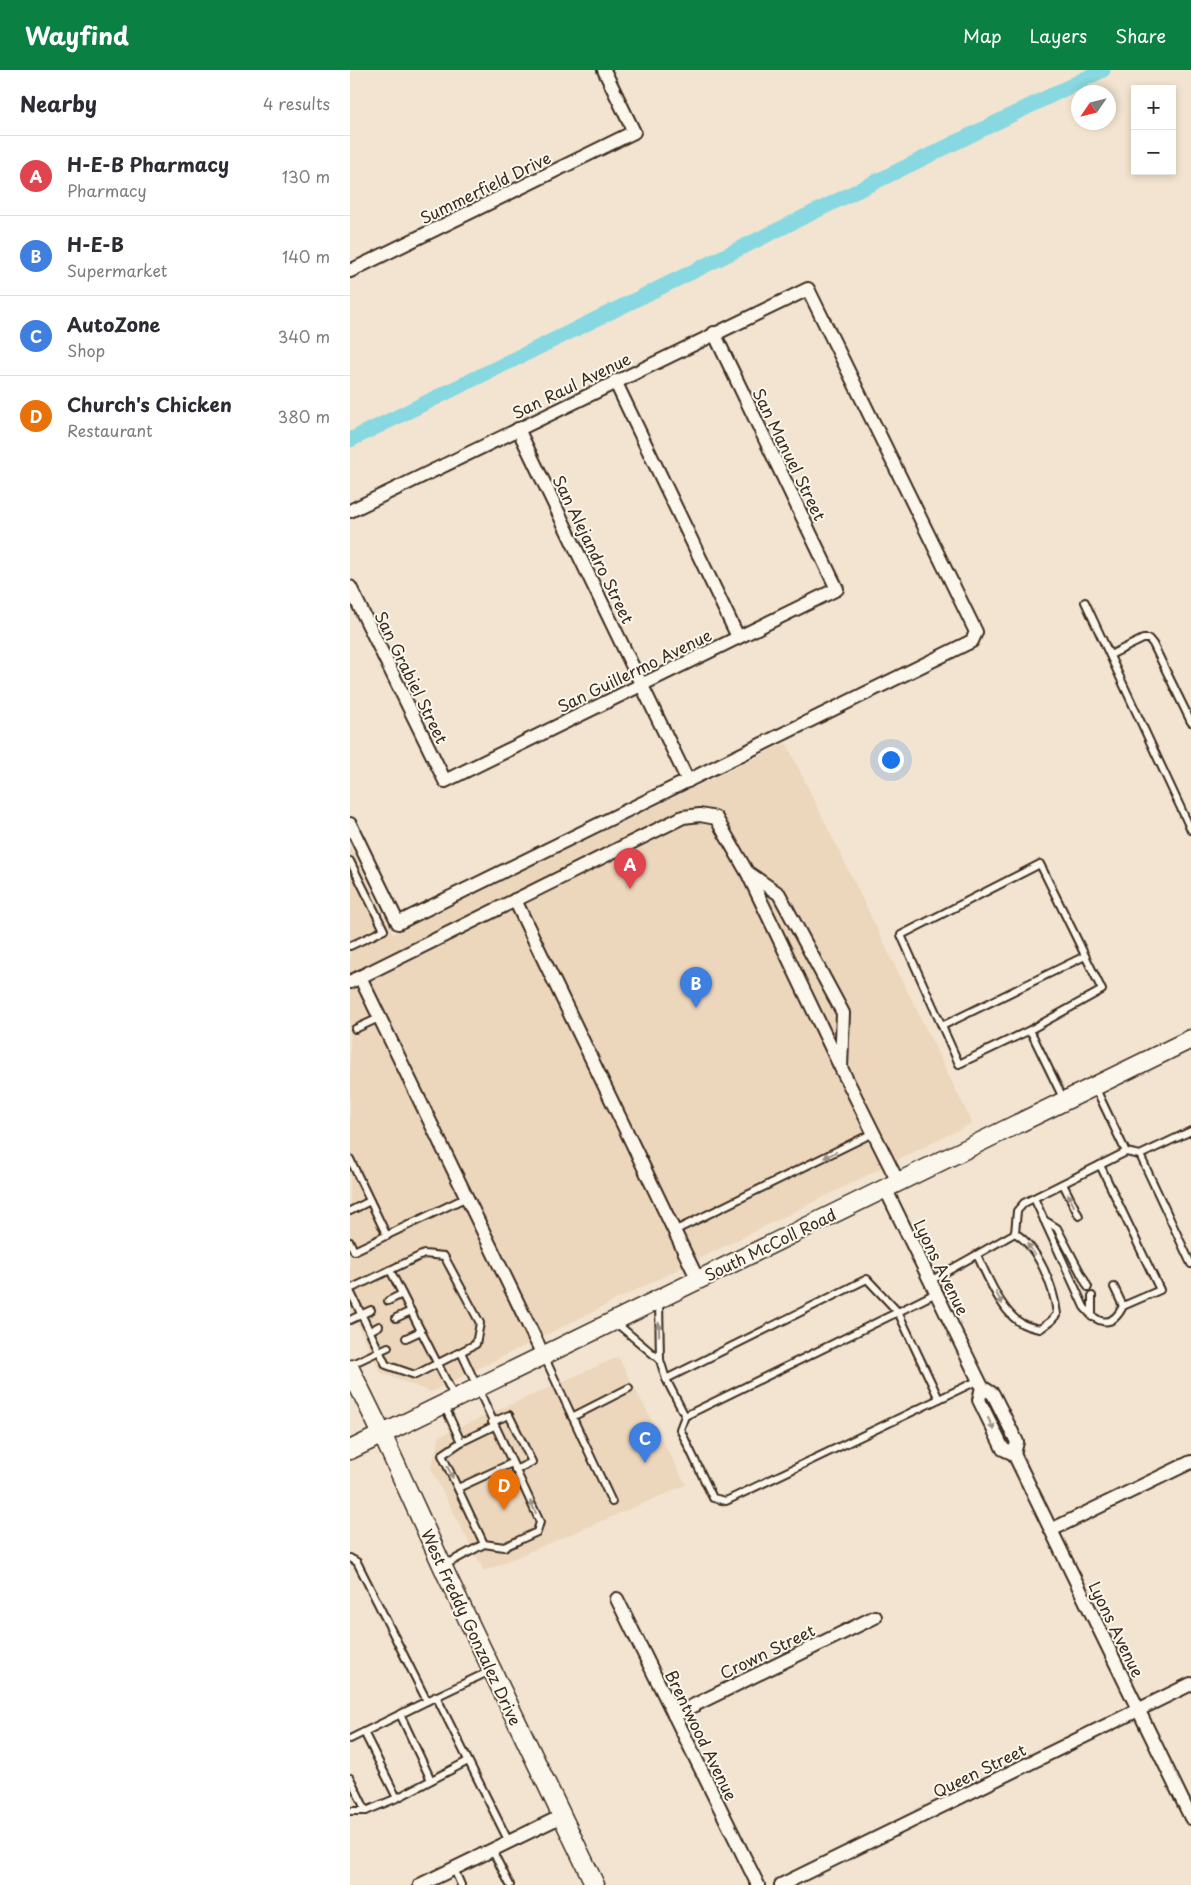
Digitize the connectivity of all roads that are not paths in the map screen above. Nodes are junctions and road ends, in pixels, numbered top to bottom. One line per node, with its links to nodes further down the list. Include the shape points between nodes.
1 (604, 70): 2 (street, Summerfield Drive, via 634,132)
2 (350, 271)
3 (714, 333): 4 (street, San Raul Avenue); 8 (street, San Manuel Street); 15 (street, San Raul Avenue, via 808,289 976,632 972,641)
4 (615, 381): 5 (street, San Raul Avenue); 10 (street)
5 (518, 429): 6 (street, San Raul Avenue); 12 (street, San Alejandro Street)
6 (350, 511)
7 (350, 587): 14 (street, San Grabiel Street)
8 (837, 589): 10 (street, San Guillermo Avenue)
9 (1085, 602): 11 (lane)
10 (738, 638): 12 (street, San Guillermo Avenue)
11 (1110, 654): 13 (lane, via 1149,639); 17 (lane)
12 (642, 684): 14 (street, San Guillermo Avenue); 15 (street, San Alejandro Street)
13 (1191, 722)
14 (444, 781)
15 (688, 781): 21 (street)
16 (350, 824): 21 (street)
17 (1191, 830)
18 (350, 861): 22 (lane)
19 (747, 872): 20 (street, Lyons Avenue, via 716,818 700,815 683,817); 31 (street, Lyons Avenue); 31 (street, via 779,894 843,1013)
20 (515, 900): 25 (street); 48 (street)
21 (398, 923): 22 (lane)
22 (384, 930): 23 (lane)
23 (350, 946)
24 (1085, 956): 27 (lane); 27 (lane, via 1040,864 901,935); 29 (lane, via 1102,990)
25 (355, 980): 26 (street)
26 (379, 1018): 28 (lane); 42 (street)
27 (942, 1026): 29 (lane, via 960,1064)
28 (355, 1029)
29 (1030, 1030): 33 (lane)
30 (1191, 1039): 32 (main road, South McColl Road)
31 (841, 1068): 35 (street, Lyons Avenue)
32 (1094, 1086): 33 (main road, South McColl Road); 36 (lane)
33 (1064, 1101): 41 (main road, South McColl Road)
34 (1191, 1131): 37 (lane)
35 (873, 1133): 41 (street, Lyons Avenue); 48 (lane, one-way to 48)
36 (1126, 1152): 37 (lane); 39 (lane)
37 (1140, 1156): 53 (lane)
38 (351, 1164): 44 (lane)
39 (1100, 1165): 40 (lane); 65 (lane, via 1160,1290)
40 (1063, 1184): 43 (lane); 46 (lane, one-way to 40)
41 (892, 1185): 55 (main road, South McColl Road); 56 (street, Lyons Avenue)
42 (467, 1198): 50 (lane); 81 (street)
43 (1034, 1198): 47 (lane); 49 (lane, via 1018,1211)
44 (370, 1201): 45 (lane); 50 (lane)
45 (350, 1211)
46 (1079, 1216)
47 (1044, 1220): 57 (lane, via 1057,1228); 70 (lane, via 1084,1307)
48 (674, 1231): 55 (street)
49 (1014, 1233): 52 (lane); 52 (lane, one-way to 49, via 1004,1306 1014,1318 1024,1325 1040,1329 1058,1314 1056,1302 1033,1250)
50 (387, 1236): 51 (lane, via 354,1251)
51 (350, 1242)
52 (977, 1255): 56 (lane)
53 (1191, 1264)
54 (390, 1270): 59 (lane); 61 (lane); 80 (lane, via 424,1254 444,1256 480,1322 476,1344)
55 (698, 1280): 63 (main road, South McColl Road)
56 (930, 1281): 60 (street, Lyons Avenue)
57 (1088, 1287)
58 (1114, 1287): 65 (lane)
59 (350, 1290): 69 (lane)
60 (936, 1293): 68 (lane); 87 (street, Lyons Avenue)
61 (402, 1294): 64 (lane); 67 (lane)
62 (1092, 1296): 70 (lane)
63 (659, 1299): 73 (main road, South McColl Road); 82 (lane, one-way to 63)
64 (388, 1301)
65 (1123, 1306): 70 (lane, via 1119,1314 1109,1321 1100,1322)
66 (371, 1310): 69 (lane)
67 (411, 1311): 71 (lane); 76 (lane)
68 (898, 1312): 86 (lane, via 867,1279); 90 (lane); 93 (lane)
69 (362, 1314): 72 (lane); 75 (lane)
70 (1092, 1317)
71 (396, 1318)
72 (350, 1320)
73 (614, 1321): 81 (main road, South McColl Road); 82 (lane)
74 (379, 1326): 75 (lane)
75 (370, 1331): 79 (lane)
76 (420, 1331): 77 (lane); 83 (lane)
77 (406, 1338)
78 (388, 1347): 79 (lane)
79 (380, 1351): 83 (lane, via 386,1365 414,1375); 84 (lane)
80 (461, 1352): 83 (lane); 88 (lane)
81 (543, 1355): 88 (main road, South McColl Road); 92 (lane)
82 (660, 1360): 86 (lane)
83 (437, 1364): 91 (lane)
84 (350, 1365)
85 (350, 1369): 95 (main road, West Freddy Gonzalez Drive)
86 (666, 1379): 93 (lane)
87 (980, 1384): 90 (lane); 103 (street, Lyons Avenue, via 979,1400 1003,1449 1014,1454)
88 (477, 1387): 91 (main road, South McColl Road); 94 (lane)
89 (630, 1388): 92 (lane)
90 (940, 1399): 93 (lane, via 726,1501 713,1498 680,1428)
91 (449, 1401): 95 (main road, South McColl Road); 96 (lane)
92 (572, 1416): 102 (lane)
93 (684, 1416)
94 (493, 1424): 96 (lane); 98 (lane); 100 (lane, via 509,1415 532,1462)
95 (382, 1434): 97 (main road, South McColl Road); 106 (main road, West Freddy Gonzalez Drive)
96 (461, 1442): 101 (lane, one-way to 101, via 442,1455)
97 (350, 1450)
98 (512, 1462): 100 (lane); 101 (lane)
99 (1191, 1462): 103 (street)
100 (515, 1470): 104 (lane, one-way to 100, via 504,1547 537,1532 540,1522)
101 (458, 1488): 104 (lane)
102 (612, 1502)
103 (1051, 1530): 113 (street, Lyons Avenue)
104 (484, 1544): 106 (lane)
105 (350, 1558): 112 (lane, via 357,1562)
106 (442, 1566): 109 (main road, West Freddy Gonzalez Drive)
107 (617, 1599): 115 (street, Brentwood Avenue)
108 (875, 1617): 115 (street, Crown Street)
109 (492, 1670): 111 (lane); 124 (main road, West Freddy Gonzalez Drive)
110 (1191, 1684): 113 (street, Queen Street)
111 (436, 1696): 112 (lane); 118 (lane)
112 (427, 1701): 114 (lane)
113 (1137, 1710): 125 (street, Lyons Avenue); 134 (street, Queen Street)
114 (400, 1714): 116 (lane); 120 (lane)
115 (674, 1715): 133 (street, Brentwood Avenue)
116 (364, 1732): 117 (lane); 121 (lane)
117 (350, 1739)
118 (468, 1761): 120 (lane); 126 (lane)
119 (350, 1778): 123 (lane)
120 (431, 1780): 121 (lane)
121 (397, 1798): 123 (lane)
122 (350, 1811): 123 (lane)
123 (366, 1811)
124 (562, 1816): 126 (street); 132 (main road, West Freddy Gonzalez Drive)
125 (1191, 1818)
126 (509, 1842): 127 (street)
127 (492, 1850): 128 (street); 131 (lane)
128 (454, 1869): 129 (street); 130 (lane)
129 (420, 1885)
130 (461, 1885)
131 (510, 1885)
132 (595, 1885)
133 (758, 1885)
134 (781, 1885)

